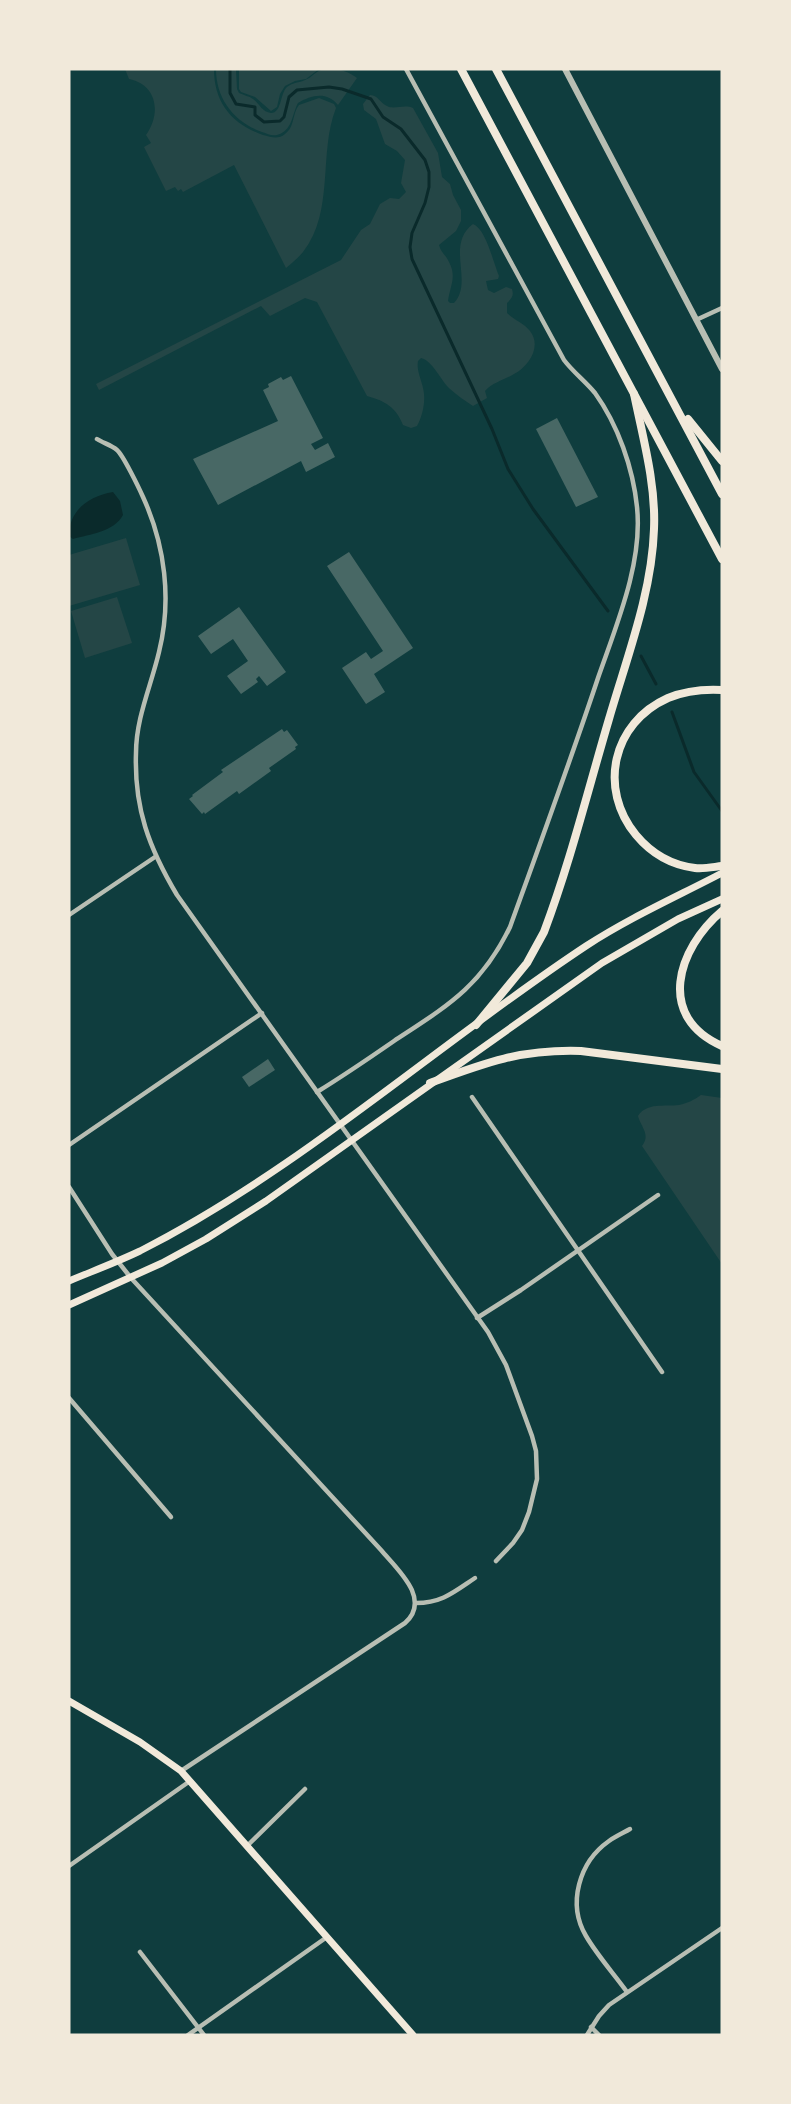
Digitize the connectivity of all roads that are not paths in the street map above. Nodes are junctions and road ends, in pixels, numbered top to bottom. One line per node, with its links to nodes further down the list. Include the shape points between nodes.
1 (406, 69): 26 (street, via 564,360 595,394 609,417 623,449 636,500 636,552 581,729 501,945 478,978 450,1004)
2 (461, 69): 8 (highway)
3 (496, 69): 9 (highway)
4 (565, 69): 6 (street)
5 (722, 308): 6 (street)
6 (696, 320): 7 (street)
7 (722, 369)
8 (634, 394): 13 (highway); 22 (highway, via 654,506 647,586 544,932 528,963)
9 (677, 406): 11 (highway); 12 (highway)
10 (97, 439): 15 (street, via 119,451 151,514 162,556 164,632 142,710 136,751 138,800)
11 (722, 461)
12 (722, 494)
13 (722, 560)
14 (722, 690): 16 (highway, via 679,694 644,713 622,743 615,780 623,816 651,850 683,866)
15 (155, 857): 20 (street); 21 (street, via 177,895)
16 (722, 866)
17 (722, 873): 22 (main road, via 586,946)
18 (722, 899): 25 (main road, via 678,919 602,963)
19 (722, 911): 23 (highway, via 690,948 680,987 684,1008 694,1026)
20 (69, 915)
21 (262, 1013): 26 (street); 30 (street)
22 (476, 1024): 28 (main road)
23 (722, 1046)
24 (722, 1069): 25 (highway, via 559,1050 501,1058)
25 (430, 1083): 29 (main road)
26 (317, 1092): 28 (street)
27 (472, 1097): 33 (street)
28 (339, 1124): 29 (street); 34 (main road, via 218,1206)
29 (351, 1140): 35 (main road, via 206,1239); 38 (street)
30 (69, 1145)
31 (69, 1187): 34 (street)
32 (658, 1195): 33 (street)
33 (579, 1250): 38 (street); 39 (street)
34 (117, 1261): 35 (street); 36 (main road)
35 (131, 1278): 37 (main road); 44 (street, via 381,1550 407,1581)
36 (69, 1281)
37 (69, 1305)
38 (477, 1318): 42 (street, via 506,1365 532,1436 537,1463 530,1512 513,1543)
39 (662, 1372)
40 (69, 1398): 41 (street)
41 (171, 1517)
42 (496, 1561)
43 (475, 1578): 44 (street, via 444,1598)
44 (416, 1603): 46 (street, via 405,1623)
45 (69, 1701): 46 (main road)
46 (181, 1771): 47 (main road)
47 (190, 1781): 50 (main road); 51 (street)
48 (305, 1789): 50 (street)
49 (630, 1829): 55 (street, via 608,1841 593,1856 581,1880 575,1906 586,1936)
50 (247, 1846): 53 (main road)
51 (69, 1866)
52 (722, 1928): 55 (street)
53 (327, 1937): 57 (street); 60 (main road)
54 (140, 1952): 57 (street)
55 (627, 1992): 56 (street, via 609,2005)
56 (591, 2027): 61 (street); 62 (street)
57 (198, 2028): 58 (street); 59 (street)
58 (188, 2035)
59 (204, 2035)
60 (413, 2035)
61 (587, 2035)
62 (599, 2035)

